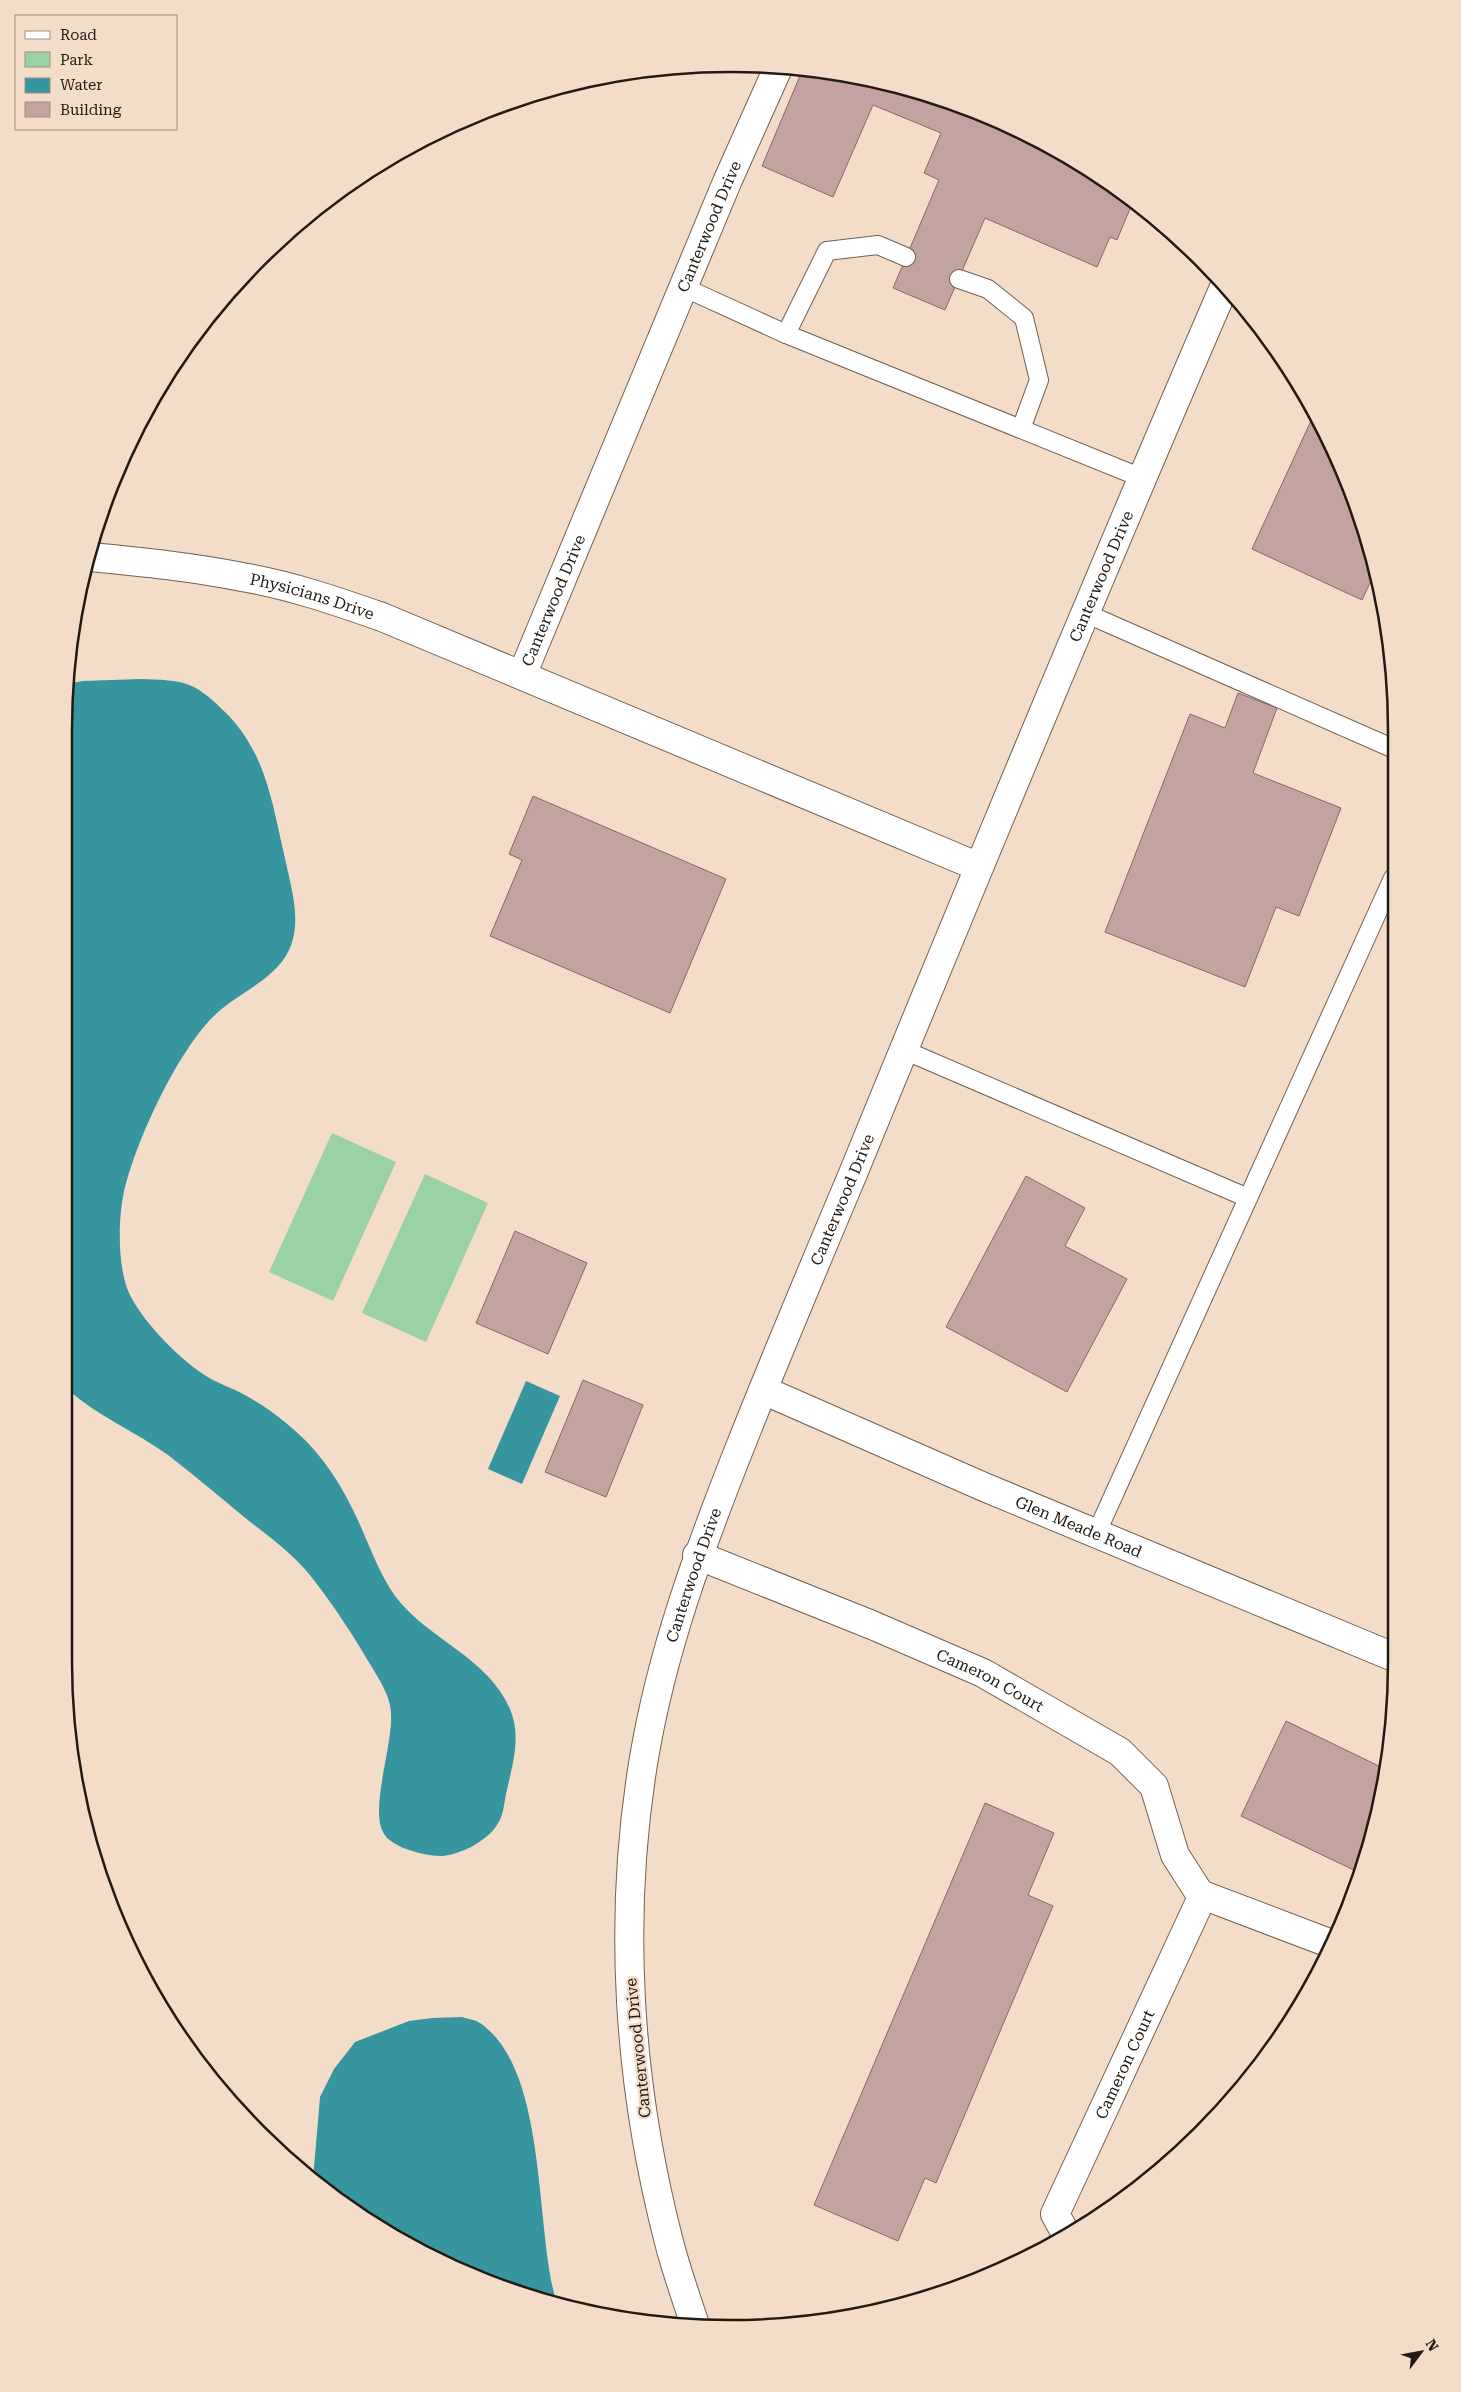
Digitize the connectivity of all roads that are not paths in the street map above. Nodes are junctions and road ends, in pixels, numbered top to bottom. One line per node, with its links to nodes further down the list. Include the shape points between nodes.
1 (775, 74): 4 (street, Canterwood Drive)
2 (906, 258): 6 (lane, via 878,245 826,251)
3 (959, 279): 7 (lane, via 988,289 1024,318 1039,380)
4 (683, 287): 6 (lane); 11 (street, Canterwood Drive)
5 (1222, 294): 8 (street, Canterwood Drive)
6 (786, 334): 7 (lane)
7 (1021, 430): 8 (lane)
8 (1142, 478): 10 (street, Canterwood Drive)
9 (96, 557): 11 (street, Physicians Drive, via 174,565 244,577 316,595 382,617)
10 (1085, 613): 12 (lane); 13 (street, Canterwood Drive)
11 (522, 675): 13 (street, Canterwood Drive)
12 (1388, 746)
13 (979, 867): 15 (street, Canterwood Drive)
14 (1388, 887): 16 (lane)
15 (904, 1050): 16 (lane); 17 (street, Canterwood Drive)
16 (1248, 1198): 18 (lane)
17 (763, 1390): 18 (street, Glen Meade Road); 19 (street, Canterwood Drive)
18 (1096, 1534): 20 (street, Glen Meade Road)
19 (698, 1555): 21 (street, Cameron Court, via 983,1673 1120,1752 1154,1786 1175,1855); 24 (street, Canterwood Drive, via 664,1666 644,1758 632,1869 629,1941 630,2004 650,2152 669,2242)
20 (1388, 1655)
21 (1203, 1895): 22 (street); 23 (street, Cameron Court, via 1055,2214)
22 (1326, 1942)
23 (1063, 2229)
24 (693, 2318)

